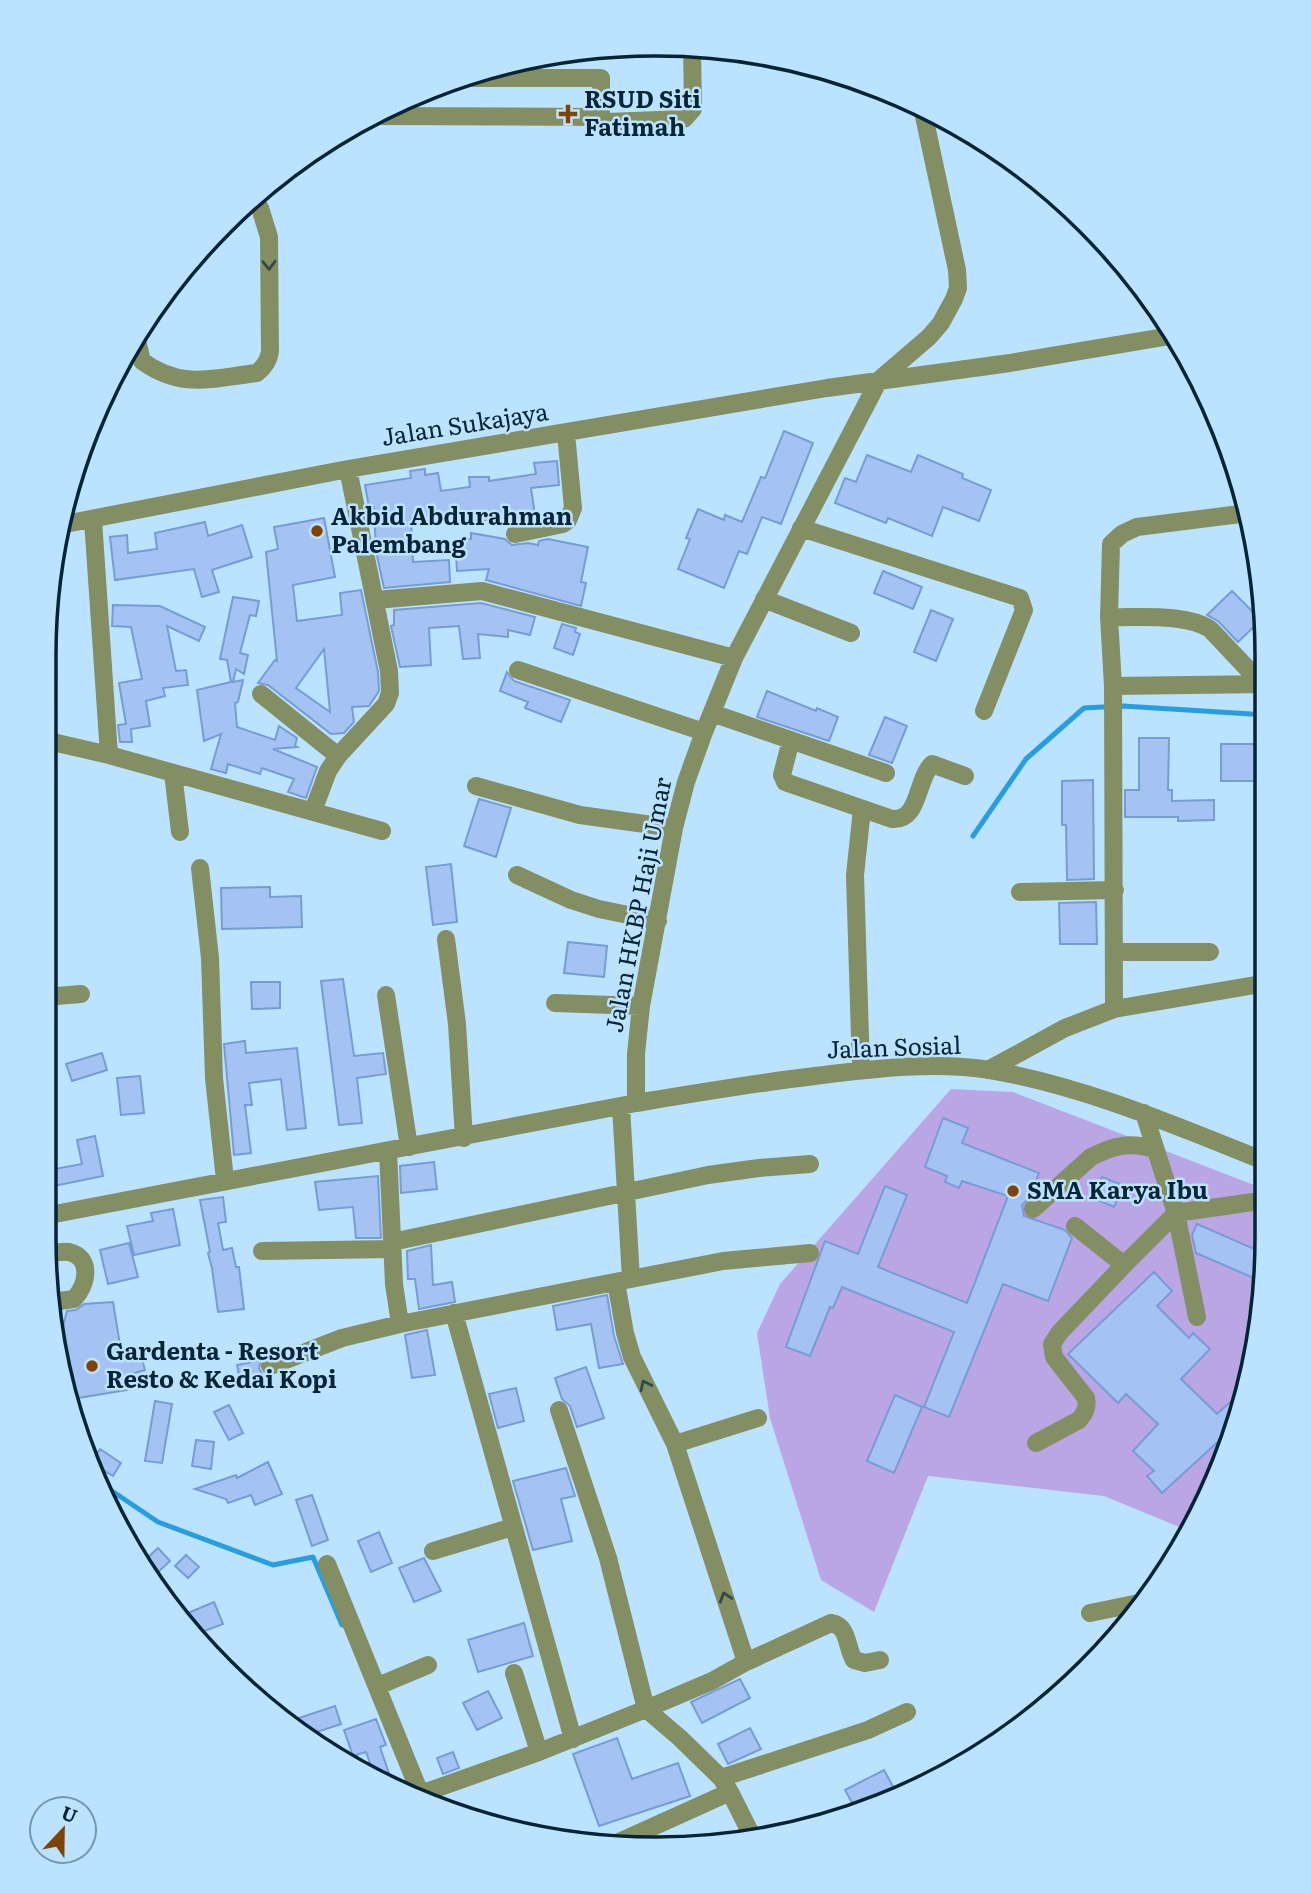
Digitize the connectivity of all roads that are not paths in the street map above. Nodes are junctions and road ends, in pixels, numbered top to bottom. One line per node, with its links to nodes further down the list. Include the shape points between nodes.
1 (692, 57): 4 (street, via 693,109 684,119 607,122)
2 (494, 78): 4 (street, via 601,78)
3 (394, 116): 4 (street)
4 (601, 117)
5 (925, 120): 9 (street, Jalan HKBP Haji Umar, via 958,288 929,337)
6 (258, 207): 8 (street, one-way to 8, via 269,237 268,362 257,373 178,379 142,361)
7 (1164, 338): 9 (street, Jalan Sukajaya)
8 (139, 350)
9 (879, 380): 10 (street, Jalan Sukajaya); 15 (street, Jalan HKBP Haji Umar)
10 (566, 433): 11 (street, Jalan Sukajaya); 16 (street, via 572,514 563,524)
11 (348, 469): 13 (street, Jalan Sukajaya); 18 (street)
12 (1238, 514): 19 (street, via 1137,527 1122,534 1111,544)
13 (93, 520): 14 (street, Jalan Sukajaya); 32 (street)
14 (71, 523)
15 (801, 528): 17 (street, Jalan HKBP Haji Umar); 27 (street, via 1020,598 1024,610)
16 (515, 534)
17 (764, 599): 20 (street); 21 (street, Jalan HKBP Haji Umar)
18 (375, 600): 21 (street, via 482,591); 33 (street, via 389,671 388,700)
19 (1109, 617): 23 (street, via 1203,625); 25 (street)
20 (851, 633)
21 (734, 658): 28 (street, Jalan HKBP Haji Umar)
22 (519, 670): 29 (street)
23 (1255, 674)
24 (1255, 683): 25 (street)
25 (1113, 686): 45 (street)
26 (261, 694): 33 (street)
27 (984, 711)
28 (712, 713): 29 (street, Jalan HKBP Haji Umar); 30 (street)
29 (704, 732): 40 (street, Jalan HKBP Haji Umar)
30 (791, 740): 35 (street); 38 (street, via 782,775 785,782)
31 (56, 743): 32 (street)
32 (109, 755): 34 (street)
33 (338, 756): 39 (street)
34 (173, 773): 39 (street); 42 (street)
35 (886, 773)
36 (965, 776): 38 (street, via 932,764 902,819)
37 (475, 786): 40 (street, via 580,815)
38 (862, 809): 58 (street, via 855,875)
39 (313, 811): 41 (street)
40 (674, 828): 47 (street, Jalan HKBP Haji Umar)
41 (382, 831)
42 (180, 832)
43 (200, 868): 68 (street)
44 (517, 875): 47 (street, via 580,903)
45 (1115, 890): 46 (street); 49 (street)
46 (1020, 892)
47 (657, 920): 56 (street, Jalan HKBP Haji Umar)
48 (446, 939): 62 (street)
49 (1115, 952): 50 (street); 57 (street)
50 (1210, 952)
51 (1255, 985): 57 (street)
52 (81, 994): 54 (street)
53 (386, 995): 63 (street)
54 (56, 996)
55 (555, 1003): 56 (street)
56 (641, 1006): 60 (street, Jalan HKBP Haji Umar)
57 (1114, 1009): 59 (street, via 1065,1028)
58 (861, 1070): 59 (street, Jalan Sosial, via 930,1066); 60 (street, Jalan Sosial)
59 (988, 1070): 61 (street, Jalan Sosial, via 1068,1087)
60 (629, 1105): 62 (street); 69 (street)
61 (1144, 1113): 64 (street); 66 (street, Jalan Sosial)
62 (464, 1138): 63 (street)
63 (409, 1147): 65 (street)
64 (1155, 1149): 71 (street, via 1135,1144 1100,1152); 72 (street)
65 (388, 1151): 68 (street); 75 (street)
66 (1255, 1157)
67 (810, 1164): 69 (street)
68 (225, 1180): 73 (street)
69 (627, 1191): 75 (street); 80 (street)
70 (1255, 1202): 72 (street)
71 (1033, 1209)
72 (1176, 1213): 79 (street); 83 (street)
73 (56, 1214)
74 (1075, 1226): 79 (street)
75 (392, 1246): 76 (street); 84 (street)
76 (262, 1251)
77 (56, 1252): 81 (street, via 74,1254 86,1268 80,1292)
78 (810, 1253): 80 (street, via 723,1261)
79 (1124, 1265): 88 (street, via 1052,1345 1055,1357 1086,1398 1084,1414)
80 (624, 1280): 82 (street); 89 (street, one-way to 80, via 632,1357)
81 (59, 1301)
82 (454, 1313): 84 (street); 90 (street)
83 (1197, 1317)
84 (400, 1324): 85 (street, via 342,1338)
85 (270, 1366)
86 (559, 1410): 100 (street, via 608,1558)
87 (758, 1418): 89 (street)
88 (1036, 1443)
89 (675, 1444): 96 (street, one-way to 89)
90 (513, 1527): 91 (street); 102 (street)
91 (433, 1551)
92 (327, 1564): 99 (street)
93 (1128, 1605): 94 (street)
94 (1090, 1613)
95 (880, 1661): 96 (street, via 854,1660 843,1630 831,1622)
96 (746, 1662): 100 (street)
97 (428, 1665): 99 (street)
98 (496, 1679): 103 (street, via 513,1669)
99 (378, 1686): 104 (street)
100 (646, 1710): 102 (street); 105 (street)
101 (907, 1712): 105 (street)
102 (573, 1739): 103 (street)
103 (539, 1752): 106 (street)
104 (413, 1785)
105 (725, 1785): 107 (street); 108 (street)
106 (427, 1791)
107 (748, 1829)
108 (629, 1836)

